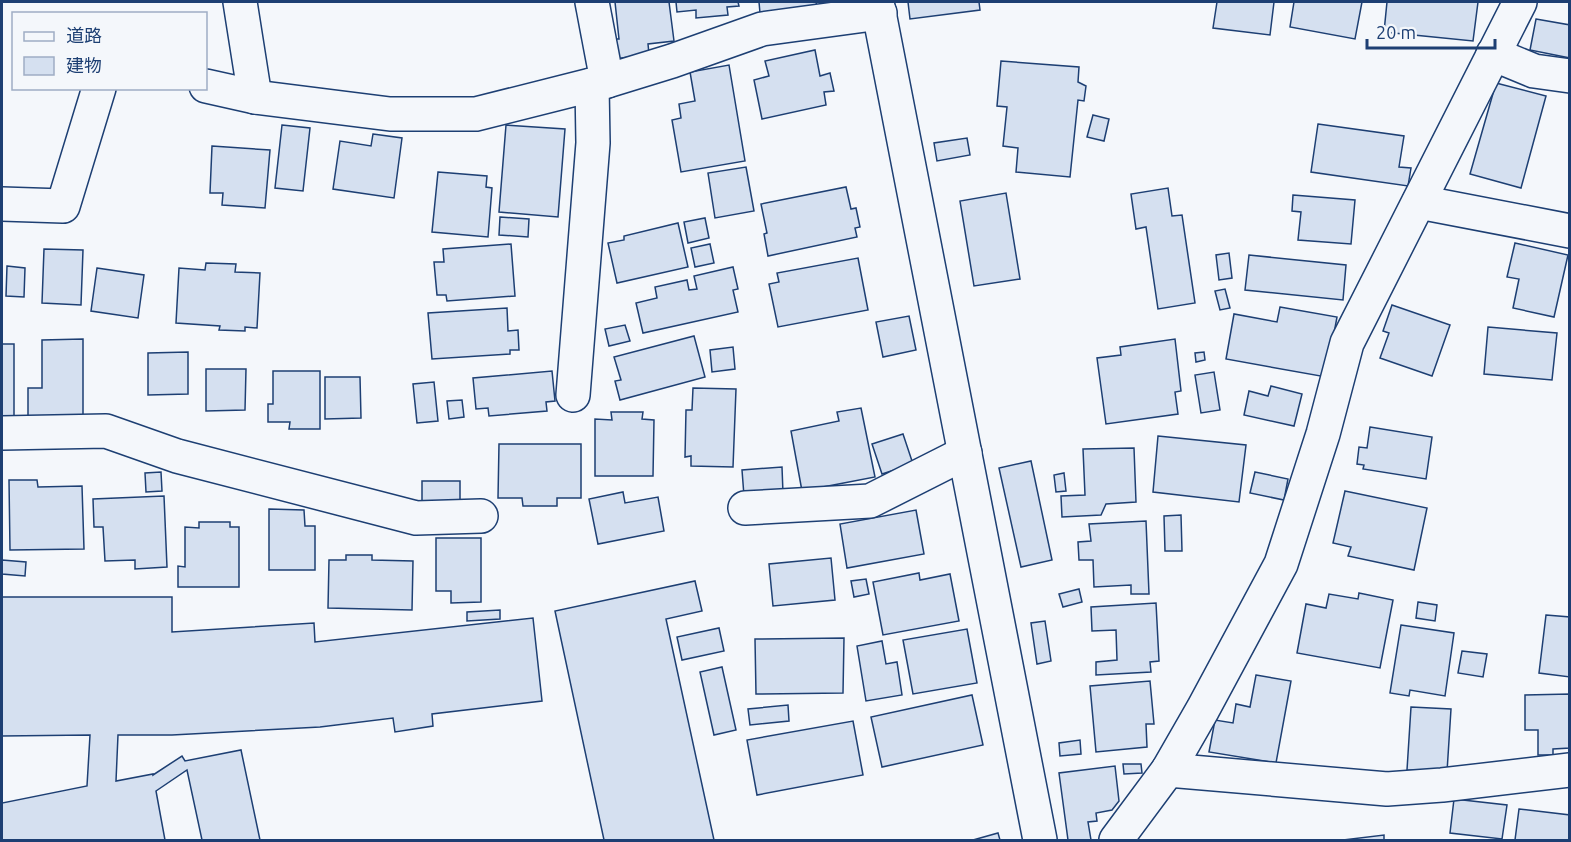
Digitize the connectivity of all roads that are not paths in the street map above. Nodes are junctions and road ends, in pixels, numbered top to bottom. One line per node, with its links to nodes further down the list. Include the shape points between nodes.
1 (240, 2): 10 (street)
2 (592, 2): 7 (street)
3 (1520, 2): 5 (street)
4 (879, 7): 7 (street, via 762,29); 16 (street)
5 (1493, 54): 6 (street, via 1534,71); 11 (street)
6 (1569, 76)
7 (600, 83): 10 (street, via 476,114 390,114); 14 (street)
8 (207, 86): 10 (street)
9 (98, 90): 12 (street, via 63,206)
10 (255, 97)
11 (1419, 202): 13 (street); 19 (street, via 1347,343 1323,434 1281,564)
12 (2, 204)
13 (1569, 231)
14 (573, 395)
15 (2, 433): 18 (street, via 105,431 177,456 416,518)
16 (964, 453): 17 (street, via 870,501); 21 (street)
17 (745, 508)
18 (481, 516)
19 (1168, 770): 20 (street, via 1387,789); 22 (street)
20 (1569, 770)
21 (1040, 840)
22 (1116, 840)

